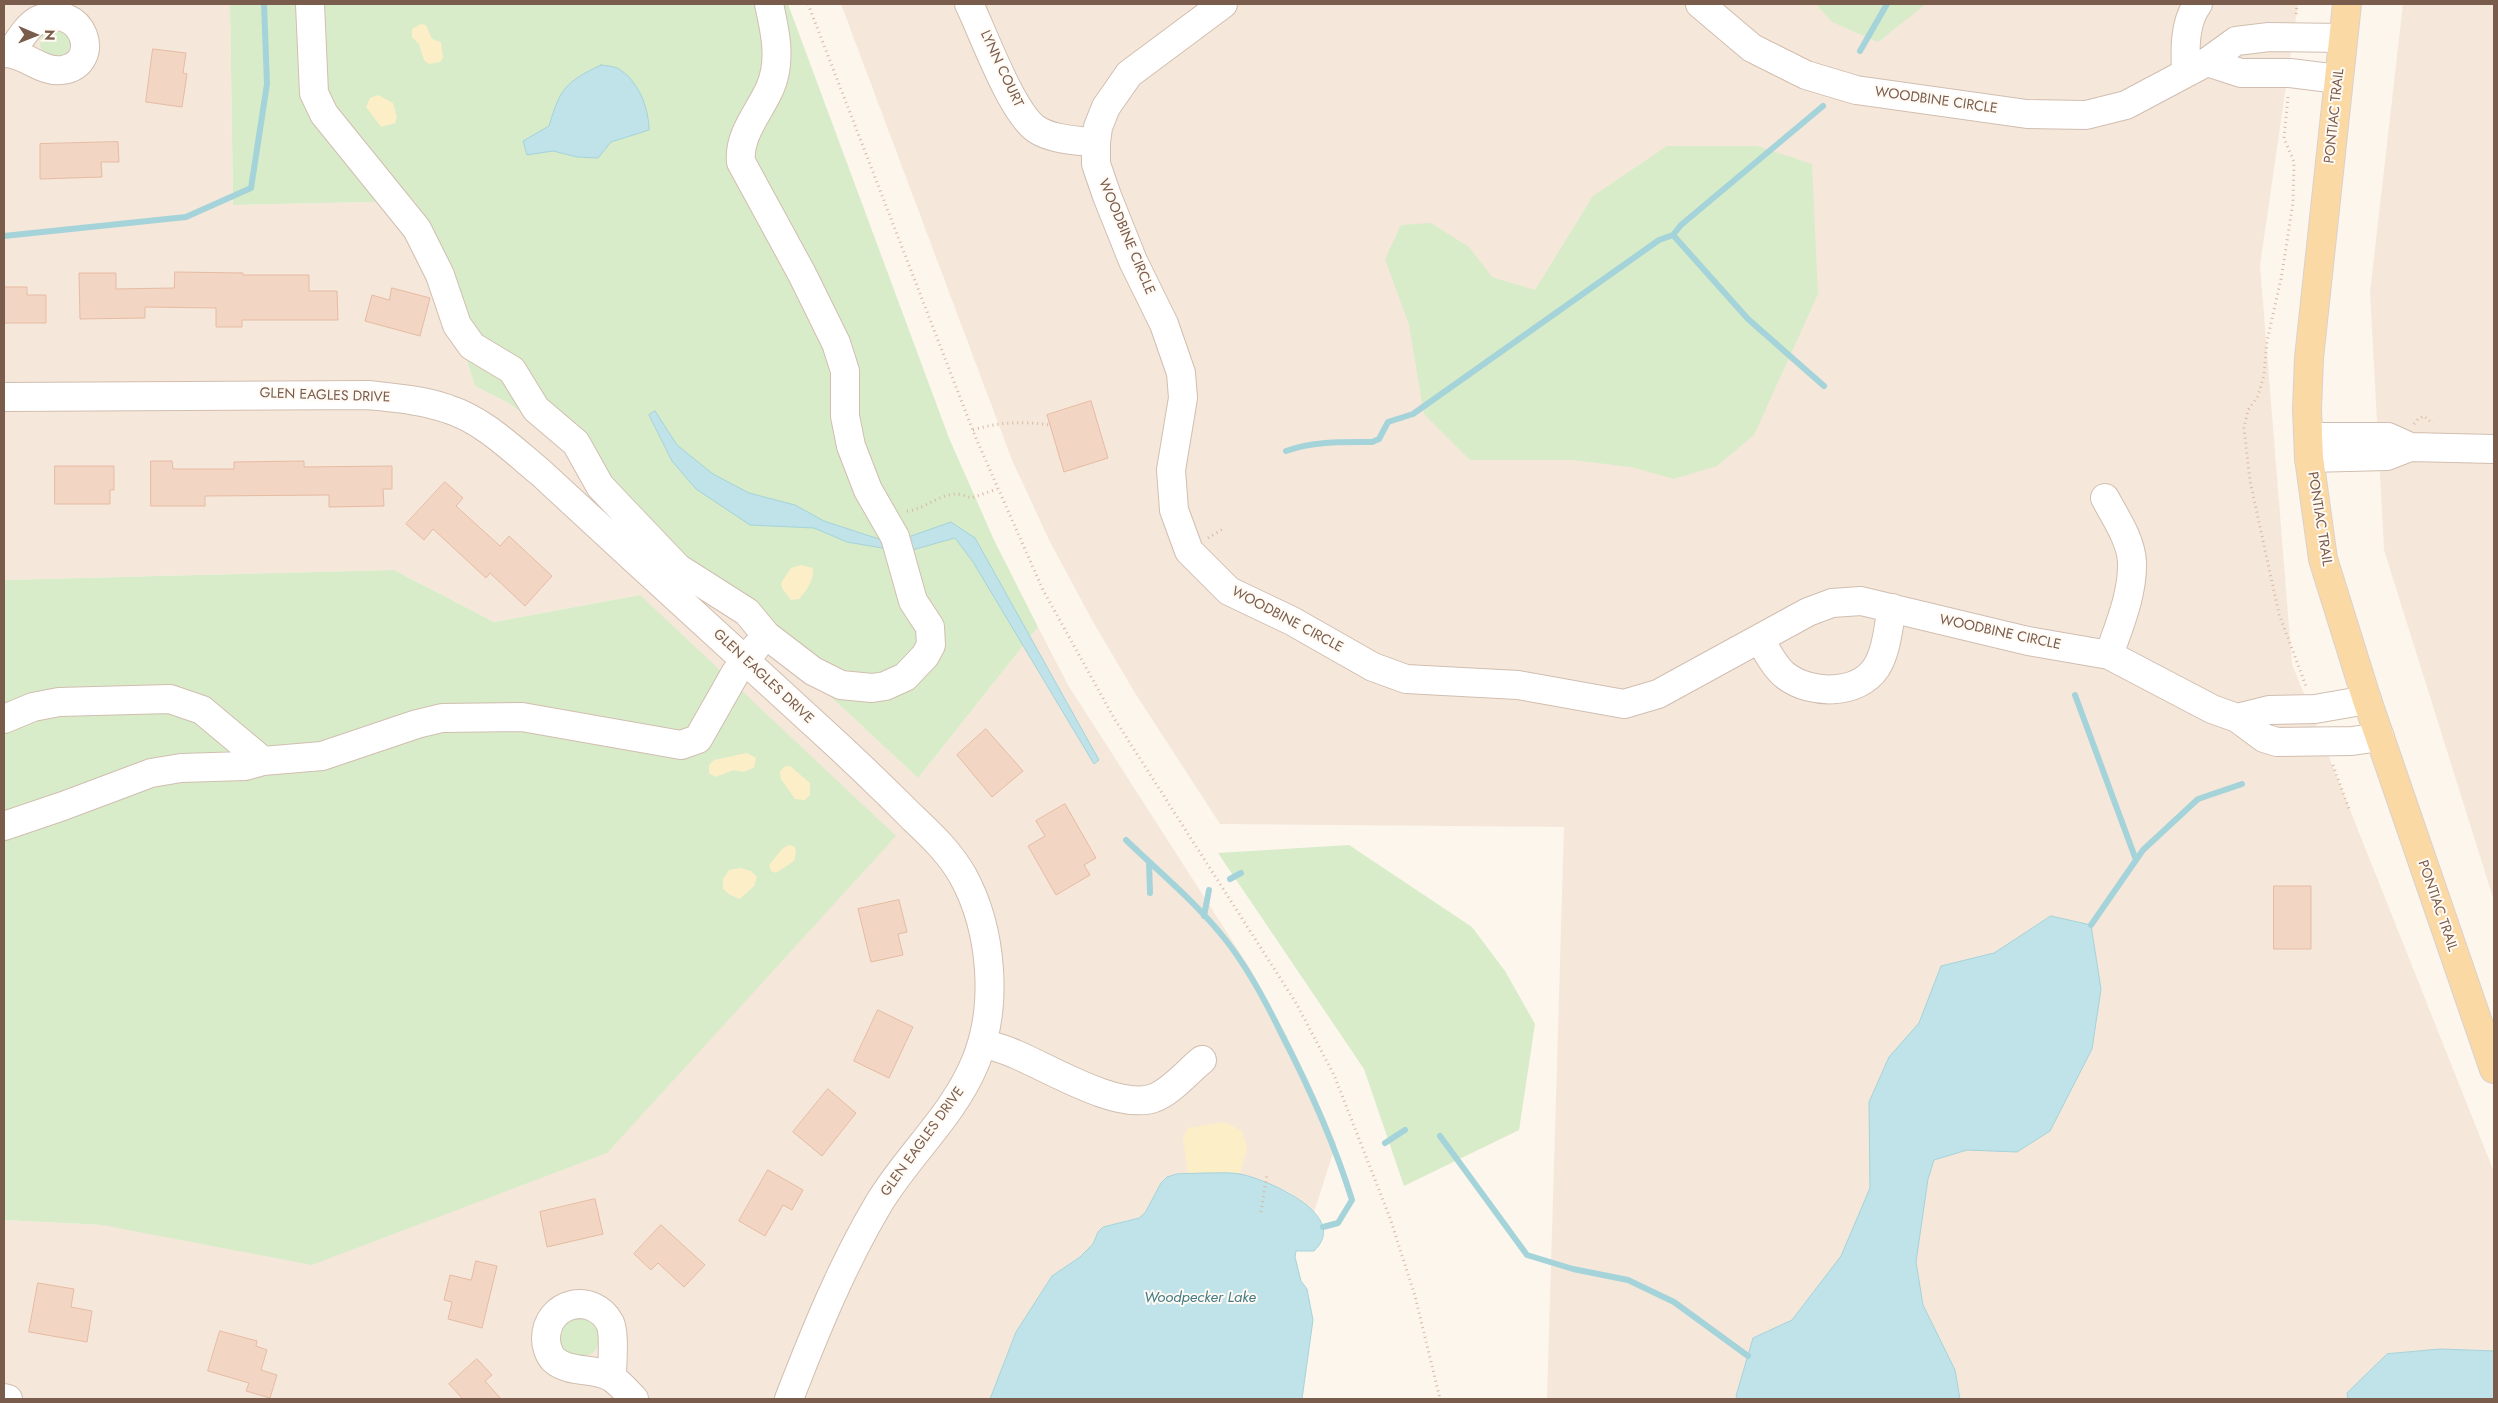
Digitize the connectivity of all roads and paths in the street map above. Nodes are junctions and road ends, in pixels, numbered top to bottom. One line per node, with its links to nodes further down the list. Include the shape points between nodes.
1 (310, 4): 22 (street, via 314,93 324,114 417,229 440,275 457,325 472,346 512,370 536,409 576,443 600,486 678,568 747,612)
2 (769, 4): 20 (street, via 777,53 775,71 771,87 744,137 741,162 836,343 845,371 845,416 851,446 865,483)
3 (808, 4): 15 (path)
4 (969, 4): 12 (street, LYNN COURT, via 1024,118 1050,136)
5 (1222, 4): 12 (street, WOODBINE CIRCLE, via 1130,74 1106,107 1098,126)
6 (1700, 4): 10 (street, WOODBINE CIRCLE, via 1752,48 1806,75 1856,90 1963,106 2027,114 2086,115 2126,105)
7 (2198, 4): 10 (street, via 2193,11 2185,47)
8 (2347, 4): 9 (main road, PONTIAC TRAIL)
9 (2343, 38): 10 (street, WOODBINE CIRCLE, via 2269,37 2236,41); 11 (main road, PONTIAC TRAIL)
10 (2196, 68): 11 (street)
11 (2338, 79): 16 (main road, PONTIAC TRAIL, via 2309,358)
12 (1096, 143): 23 (street, WOODBINE CIRCLE, via 1096,164 1133,261 1164,324 1181,373 1183,398 1171,470 1174,510 1189,550 1229,591 1292,621 1373,667 1406,679 1518,685 1624,704 1658,694)
13 (4, 397): 25 (street, GLEN EAGLES DRIVE, via 368,395 449,409 483,426 540,472)
14 (1050, 425): 15 (path, via 1028,421 995,423)
15 (972, 430): 18 (path)
16 (2309, 447): 17 (street, via 2388,456 2410,447); 26 (main road, PONTIAC TRAIL, via 2323,559)
17 (2494, 448)
18 (997, 489): 20 (path, via 971,498 962,493 937,497); 42 (path, via 1070,642 1296,1004 1334,1075 1390,1218 1415,1296)
19 (2105, 498): 24 (street, via 2124,535 2132,561 2125,609)
20 (894, 517): 22 (street, via 895,537 913,600 930,627 932,637 925,656 905,677 872,688 841,684 812,671)
21 (1892, 608): 23 (street, WOODBINE CIRCLE, via 1861,601 1832,603 1808,612); 23 (street, via 1885,645 1876,667 1862,684 1834,690 1810,687 1786,676); 24 (street, WOODBINE CIRCLE, via 2028,641)
22 (766, 635): 25 (street)
23 (1760, 639)
24 (2109, 655): 27 (street, WOODBINE CIRCLE, via 2212,709)
25 (744, 660): 30 (street, via 698,739 689,744 672,744 522,718 452,718 417,724 322,756); 32 (street, GLEN EAGLES DRIVE, via 878,782 947,852 964,877 988,951 988,995)
26 (2367, 700): 27 (street, via 2315,709 2269,710); 29 (main road, PONTIAC TRAIL)
27 (2238, 718): 29 (street, WOODBINE CIRCLE, via 2264,738 2277,742 2352,741)
28 (4, 719): 30 (street, via 33,707 58,702 170,699 202,710)
29 (2380, 737): 34 (main road, PONTIAC TRAIL)
30 (262, 761): 31 (street, via 245,766 181,768 151,773)
31 (4, 826)
32 (982, 1043): 33 (street, via 1013,1053 1106,1095 1134,1100 1154,1098); 41 (street, GLEN EAGLES DRIVE, via 965,1083 880,1201 846,1262)
33 (1202, 1060)
34 (2494, 1069)
35 (1267, 1174): 36 (path)
36 (1262, 1212)
37 (612, 1377): 40 (street)
38 (4, 1398): 39 (street)
39 (8, 1399)
40 (634, 1399)
41 (789, 1399)
42 (1440, 1399)

